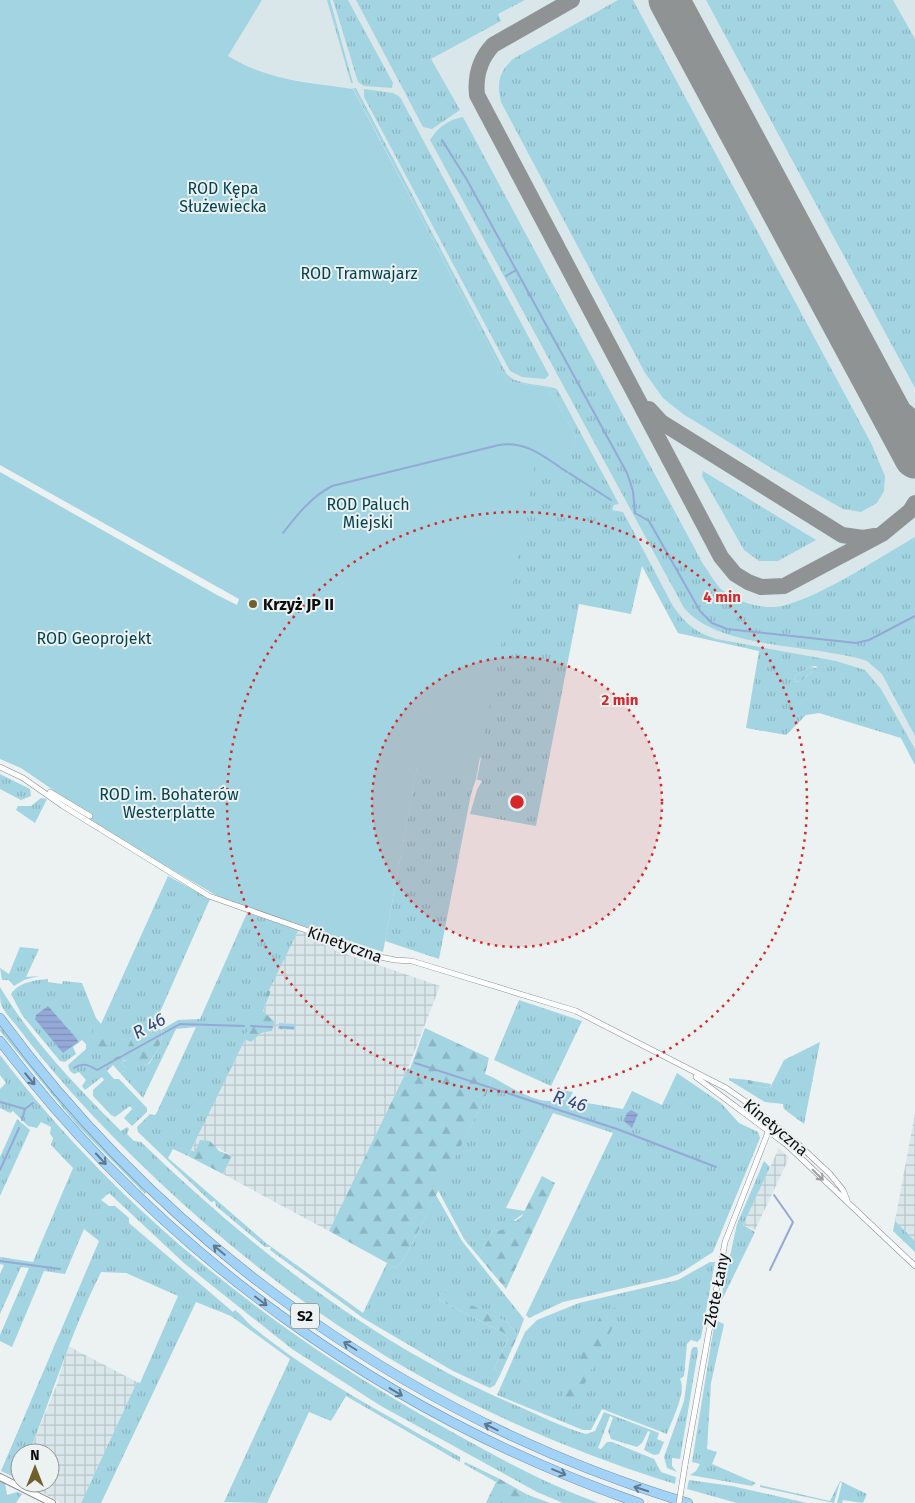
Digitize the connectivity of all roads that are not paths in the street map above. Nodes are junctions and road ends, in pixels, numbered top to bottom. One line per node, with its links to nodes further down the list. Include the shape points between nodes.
1 (3, 768): 2 (street, Kinetyczna)
2 (19, 775): 3 (street, Kinetyczna); 6 (street, Kinetyczna, via 208,896 360,952 412,961 566,1008)
3 (90, 816)
4 (0, 1018): 15 (highway, S2, one-way to 4, via 603,1475 496,1429 402,1379 310,1320 242,1269 142,1181 63,1097)
5 (0, 1041): 13 (highway, S2, one-way to 13, via 68,1123 132,1191 224,1272 297,1328 395,1391 460,1426 558,1472)
6 (690, 1072): 7 (street, Kinetyczna, via 726,1088); 8 (street, Kinetyczna)
7 (772, 1122): 8 (street, Złote Łany); 9 (street, Kinetyczna, via 830,1174)
8 (769, 1131): 9 (street, Kinetyczna, one-way to 9); 14 (street, Złote Łany, bridge, via 725,1242)
9 (847, 1200): 10 (street, Kinetyczna)
10 (915, 1266)
11 (0, 1476): 12 (street)
12 (52, 1503)
13 (639, 1503)
14 (679, 1503)
15 (688, 1503)

